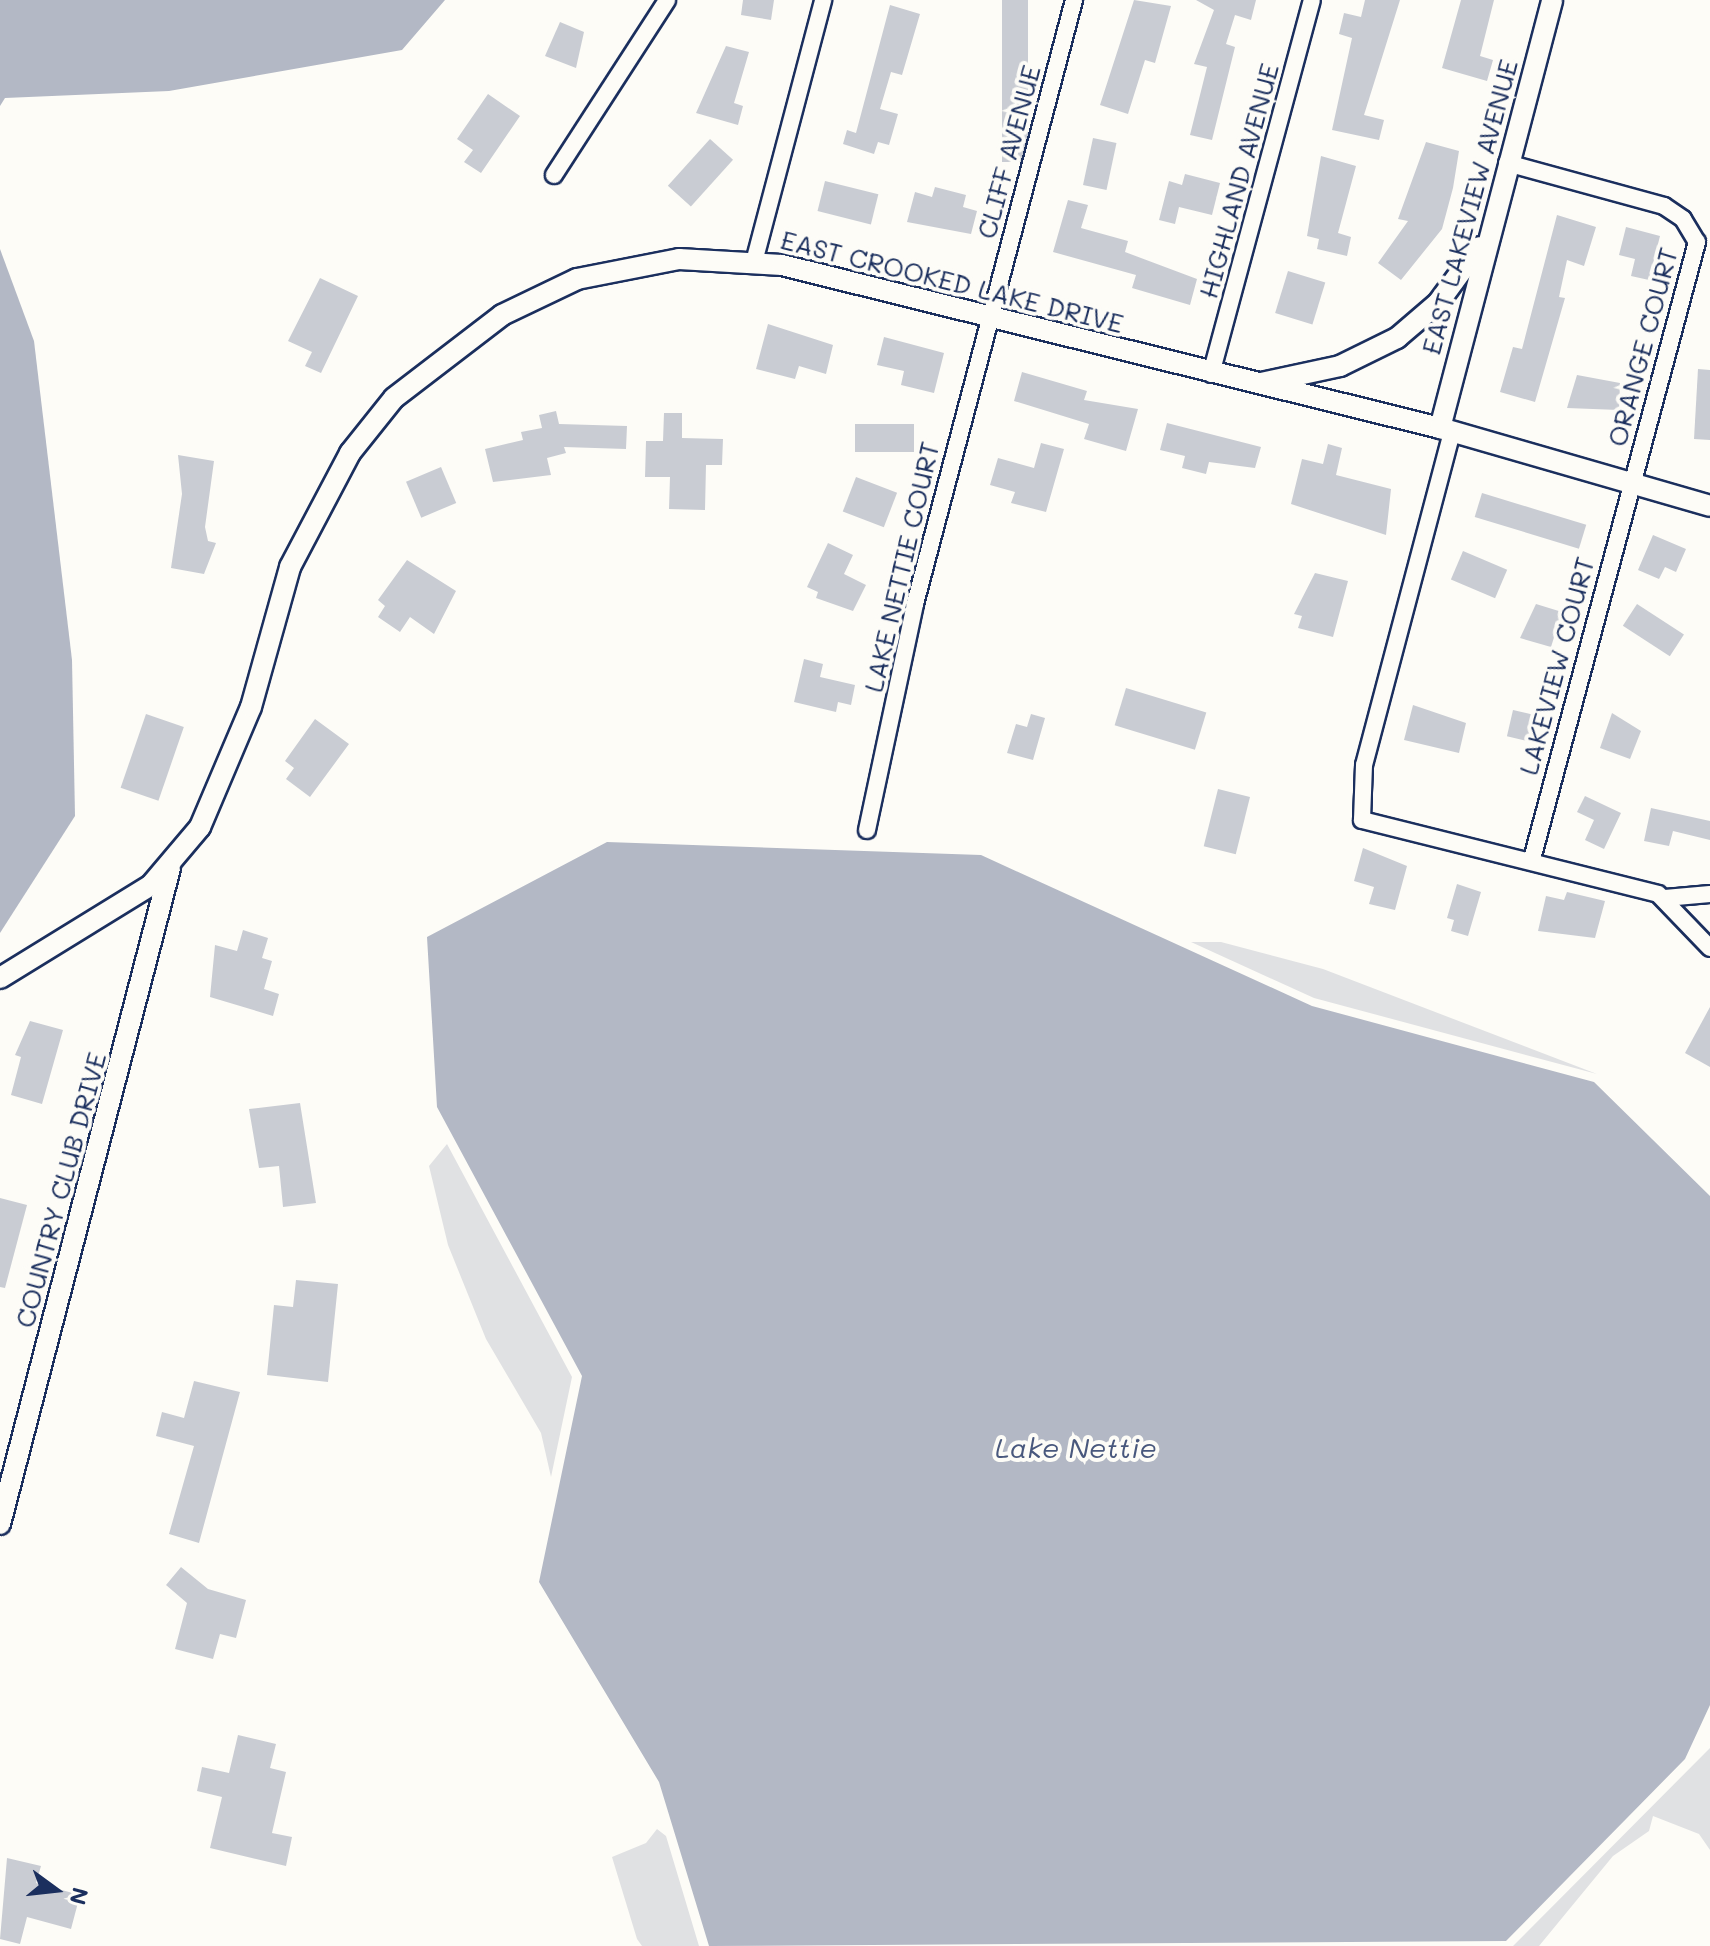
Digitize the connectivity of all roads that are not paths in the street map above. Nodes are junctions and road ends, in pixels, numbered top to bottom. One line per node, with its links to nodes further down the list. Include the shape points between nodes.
1 (667, 0): 7 (street)
2 (823, 0): 9 (street)
3 (1074, 0): 10 (street, CLIFF AVENUE)
4 (1312, 0): 11 (street, HIGHLAND AVENUE)
5 (1552, 0): 6 (street, EAST LAKEVIEW AVENUE)
6 (1507, 163): 8 (street, EAST LAKEVIEW AVENUE); 14 (street, ORANGE COURT, via 1628,193 1664,206 1692,228 1695,253)
7 (554, 175)
8 (1487, 238): 12 (street, EAST CROOKED LAKE DRIVE, via 1438,303 1397,338 1340,366); 13 (street, EAST LAKEVIEW AVENUE)
9 (754, 262): 10 (street, EAST CROOKED LAKE DRIVE); 18 (street, EAST CROOKED LAKE DRIVE, via 679,259 577,279 502,315 394,398 319,503 282,589 225,778)
10 (991, 316): 11 (street, EAST CROOKED LAKE DRIVE); 16 (street, LAKE NETTIE COURT, via 915,604)
11 (1211, 374): 12 (street, EAST CROOKED LAKE DRIVE)
12 (1253, 384): 13 (street, EAST CROOKED LAKE DRIVE)
13 (1446, 430): 14 (street, EAST CROOKED LAKE DRIVE); 17 (street, EAST LAKEVIEW AVENUE, via 1364,765 1362,820)
14 (1630, 485): 15 (street, EAST CROOKED LAKE DRIVE); 17 (street, LAKEVIEW COURT)
15 (1710, 506)
16 (867, 830)
17 (1532, 859): 20 (street)
18 (170, 868): 22 (street, EAST CROOKED LAKE DRIVE); 23 (street, COUNTRY CLUB DRIVE)
19 (1710, 894): 20 (street)
20 (1665, 898): 21 (street)
21 (1710, 948)
22 (0, 978)
23 (0, 1524)

